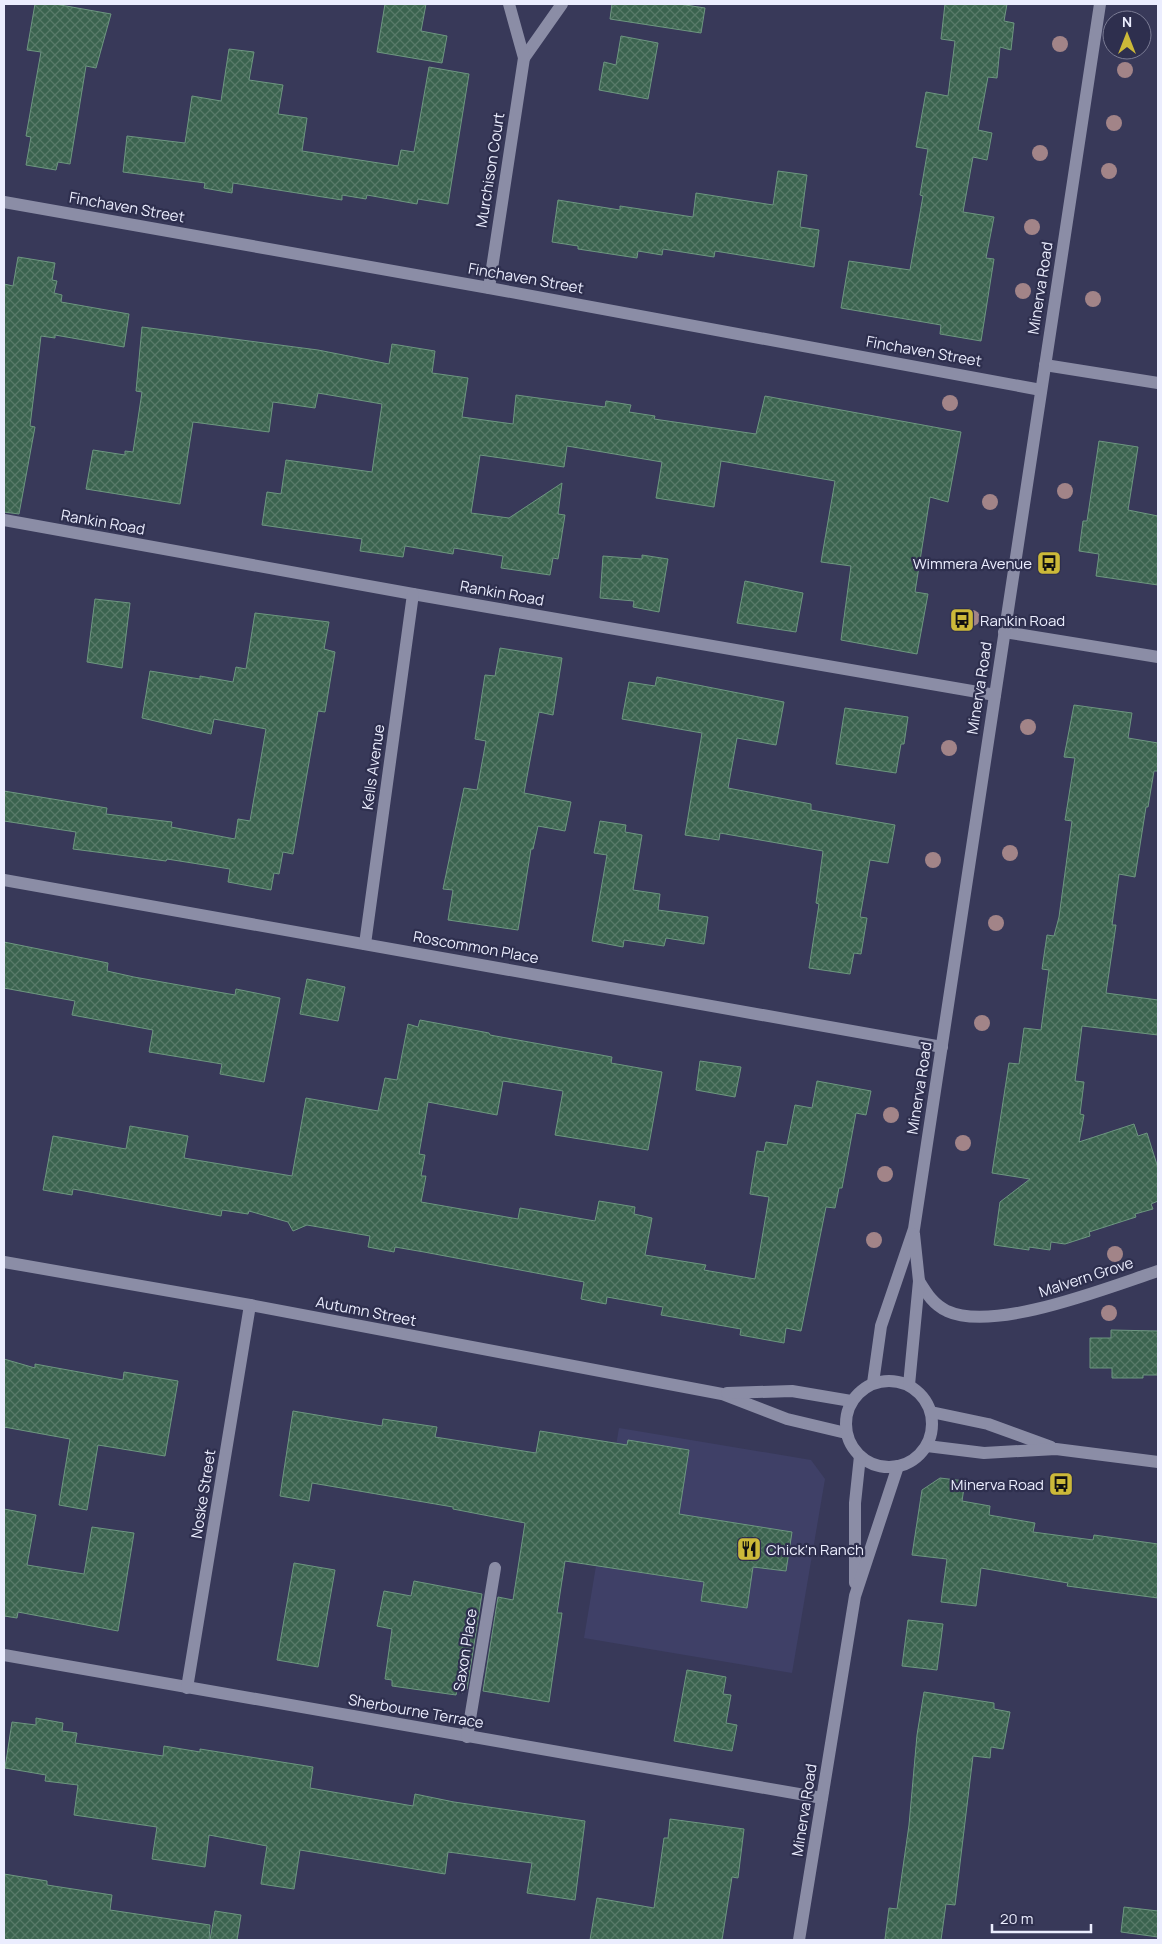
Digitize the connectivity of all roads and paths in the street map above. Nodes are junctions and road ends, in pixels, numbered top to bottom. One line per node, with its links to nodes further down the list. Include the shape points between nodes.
1 (509, 4): 4 (street, Murchison Court)
2 (562, 4): 4 (street, Murchison Court)
3 (1100, 4): 7 (street, Minerva Road)
4 (524, 58): 6 (street, Murchison Court)
5 (4, 202): 6 (street, Finchaven Street)
6 (489, 288): 9 (street, Finchaven Street)
7 (1045, 365): 8 (street); 9 (street, Minerva Road)
8 (1158, 384)
9 (1041, 390): 12 (street, Minerva Road)
10 (4, 520): 11 (street, Rankin Road)
11 (413, 594): 14 (street, Rankin Road); 16 (street, Kells Avenue)
12 (1004, 632): 13 (street); 14 (street, Minerva Road)
13 (1158, 657)
14 (995, 695): 17 (street, Minerva Road)
15 (4, 880): 16 (street, Roscommon Place)
16 (365, 944): 17 (street, Roscommon Place)
17 (942, 1047): 18 (street, Minerva Road)
18 (914, 1229): 21 (street, Minerva Road); 23 (street, Minerva Road, via 881,1326)
19 (4, 1262): 22 (street, Autumn Street)
20 (1158, 1271): 21 (street, Malvern Grove, via 1042,1309 975,1317 960,1315 930,1300)
21 (919, 1281): 24 (street, Minerva Road)
22 (250, 1305): 25 (street, Autumn Street); 37 (street, Noske Street)
23 (873, 1383): 24 (street, via 891,1380); 26 (street)
24 (909, 1385): 27 (street, via 923,1396)
25 (722, 1394): 26 (street, Autumn Street, via 792,1391); 28 (street, Autumn Street, via 787,1419)
26 (851, 1401): 28 (street, via 846,1416)
27 (931, 1412): 29 (street, via 932,1430); 30 (street, via 988,1424)
28 (846, 1433): 31 (street)
29 (926, 1446): 30 (street, via 984,1453); 33 (street, via 914,1459)
30 (1056, 1449): 32 (street)
31 (860, 1456): 33 (street, via 878,1466); 35 (street, Minerva Road, via 855,1503)
32 (1158, 1462)
33 (898, 1466): 35 (street, Minerva Road)
34 (495, 1568): 38 (street, Saxon Place)
35 (855, 1596): 39 (street, Minerva Road)
36 (4, 1655): 37 (street, Sherbourne Terrace)
37 (187, 1688): 38 (street, Sherbourne Terrace)
38 (467, 1737): 39 (street, Sherbourne Terrace)
39 (822, 1798): 40 (street, Minerva Road)
40 (800, 1940)

